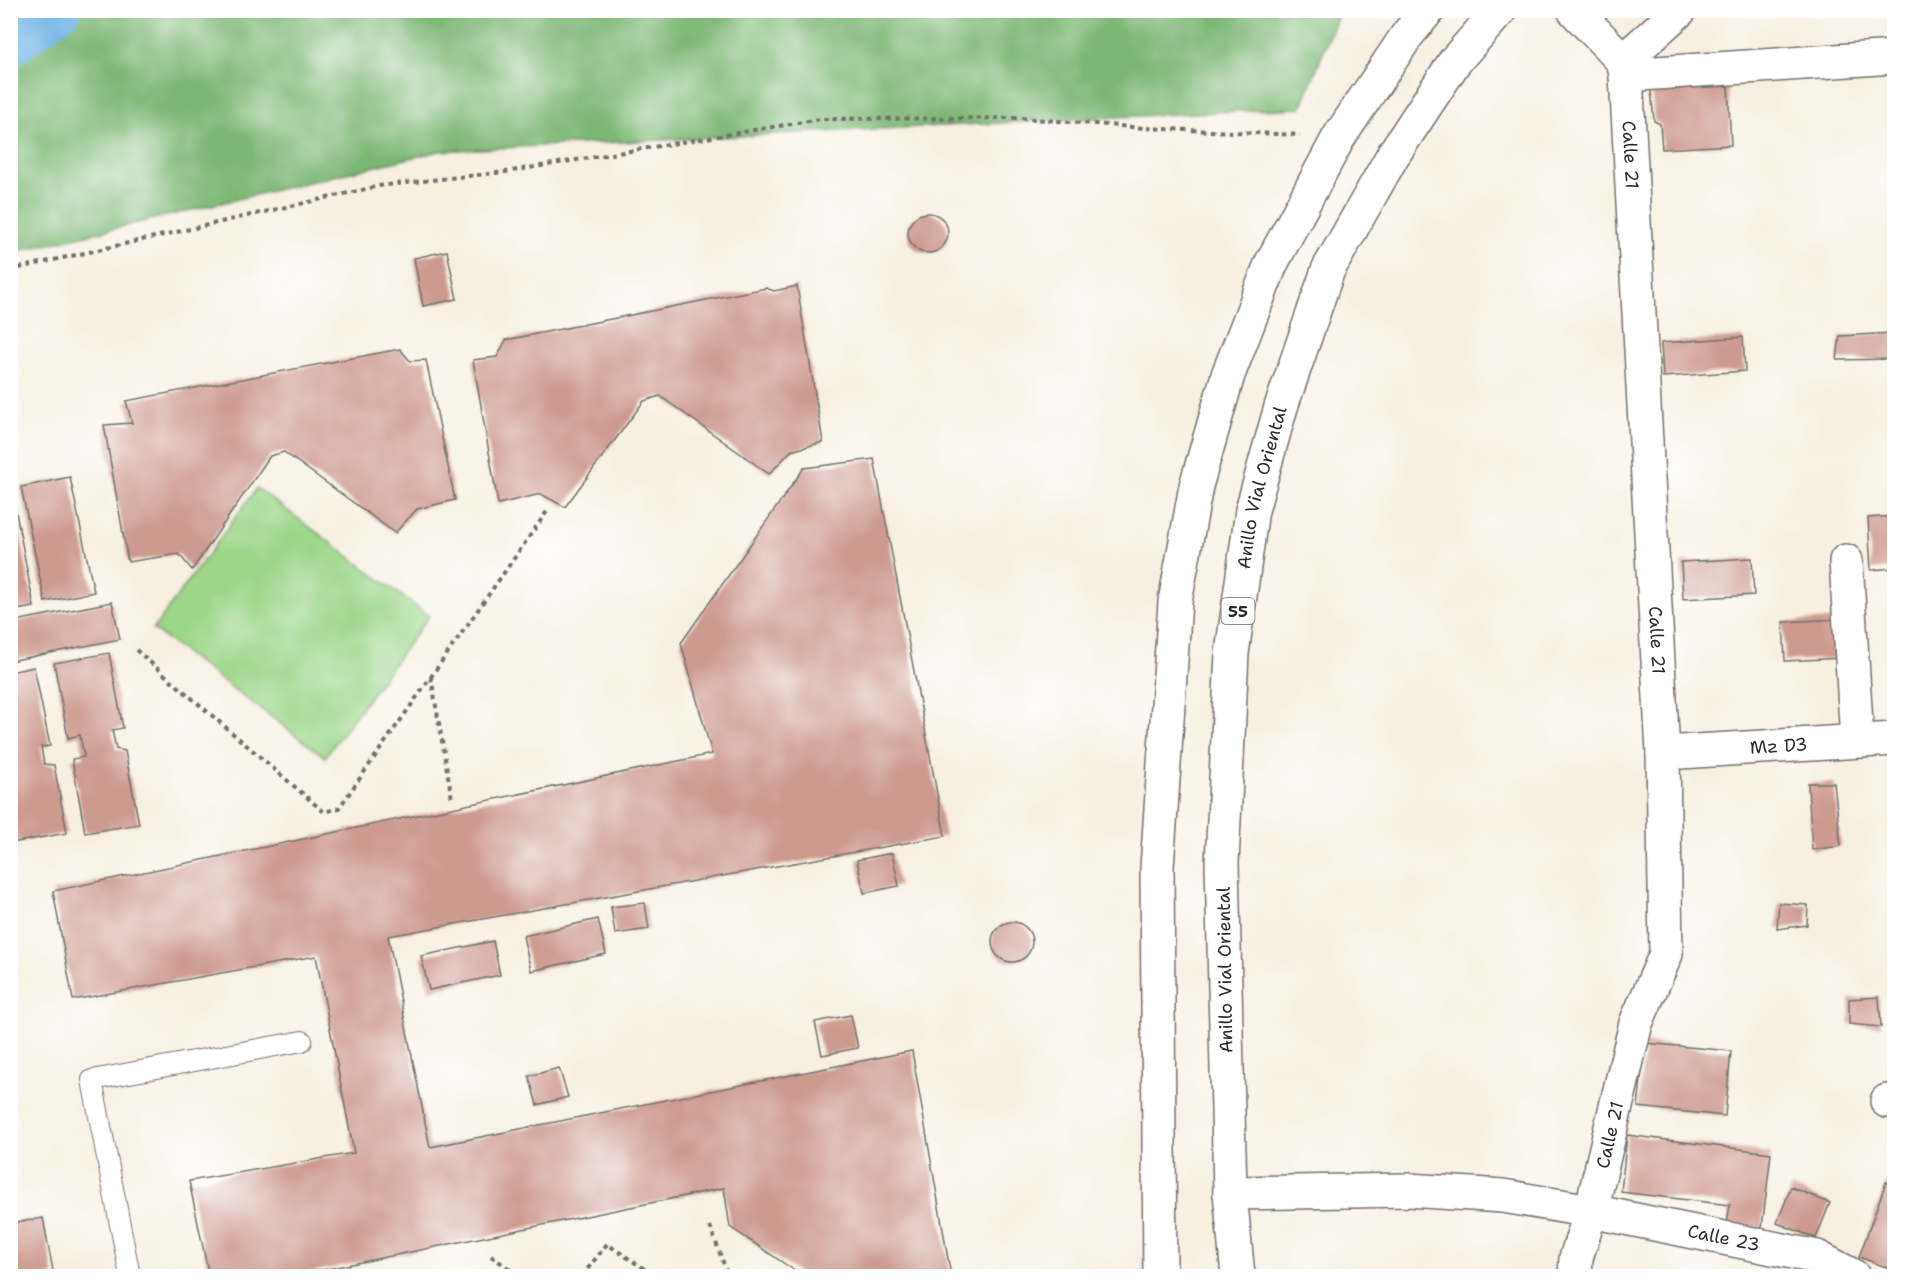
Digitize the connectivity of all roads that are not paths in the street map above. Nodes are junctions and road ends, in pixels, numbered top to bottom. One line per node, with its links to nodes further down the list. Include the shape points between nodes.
1 (1428, 10): 15 (main road, via 1407,34 1339,137 1271,264 1228,375 1196,486 1175,602 1157,868)
2 (1500, 10): 12 (main road, Anillo Vial Oriental / 55, via 1455,61 1393,155 1328,270 1281,407 1252,510 1232,653 1222,863)
3 (1574, 10): 6 (main road)
4 (1680, 10): 6 (main road)
5 (1894, 57): 6 (main road)
6 (1625, 68): 10 (main road, Calle 21)
7 (1846, 561): 9 (main road)
8 (1894, 739): 9 (main road, Mz D3)
9 (1857, 741): 10 (main road, Mz D3)
10 (1663, 753): 13 (main road, Calle 21, via 1666,954 1636,1023)
11 (302, 1041): 14 (lane, via 92,1080)
12 (1230, 1193): 13 (main road, Calle 23, via 1408,1190 1503,1196); 16 (main road, Anillo Vial Oriental / 55)
13 (1592, 1211): 17 (main road, Calle 21, via 1576,1258); 18 (main road, Calle 23, via 1817,1257)
14 (130, 1276)
15 (1160, 1276)
16 (1238, 1276)
17 (1575, 1276)
18 (1853, 1276)

